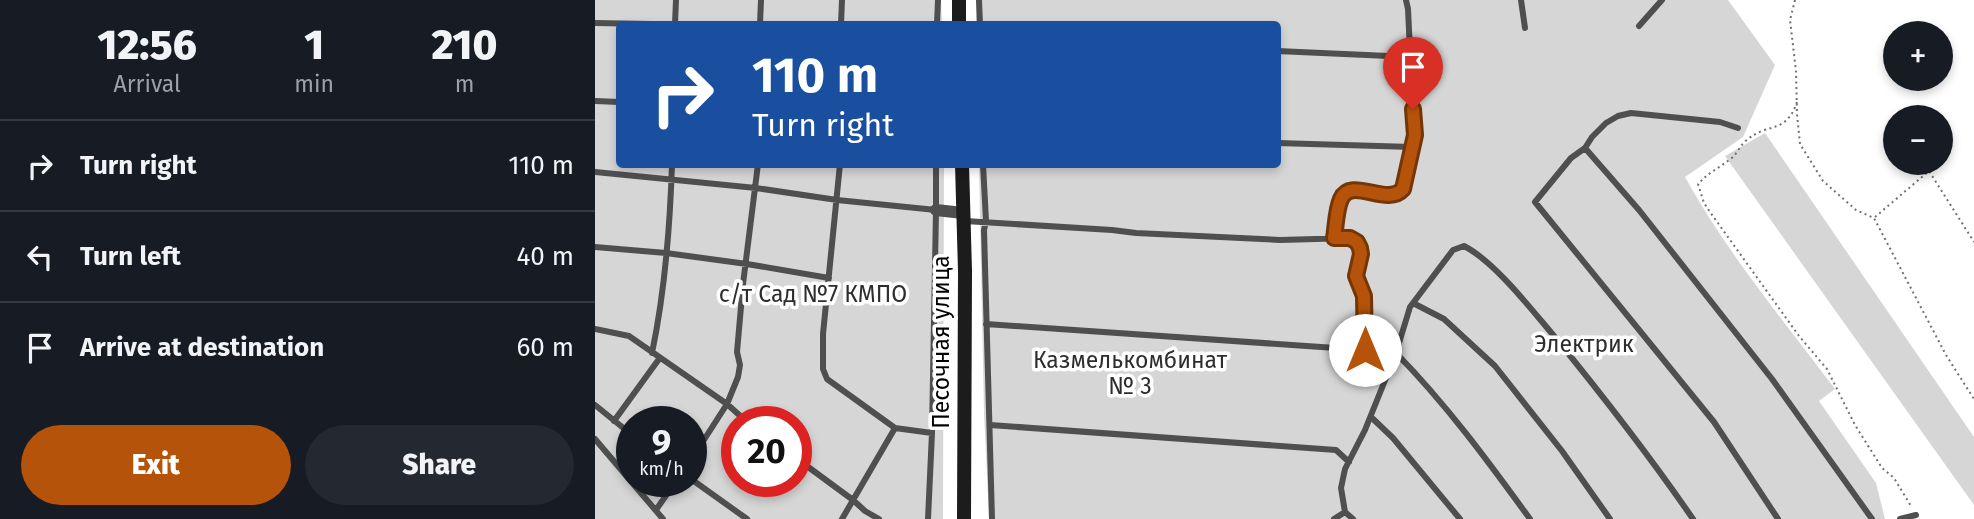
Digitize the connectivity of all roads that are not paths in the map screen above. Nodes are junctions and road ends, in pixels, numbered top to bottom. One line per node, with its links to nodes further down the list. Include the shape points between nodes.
1 (676, 0): 10 (lane)
2 (761, 0): 11 (lane)
3 (842, 0): 12 (lane)
4 (938, 0): 13 (lane)
5 (959, 0): 14 (main road)
6 (979, 0): 15 (lane)
7 (1406, 0): 21 (lane)
8 (1521, 0): 19 (lane)
9 (1662, 0): 18 (lane)
10 (675, 21)
11 (760, 21)
12 (841, 21)
13 (937, 21)
14 (959, 21)
15 (980, 21)
16 (595, 23): 17 (lane)
17 (616, 23)
18 (1639, 26)
19 (1525, 28)
20 (1281, 51): 21 (lane)
21 (1411, 57): 26 (lane)
22 (595, 101): 23 (lane)
23 (616, 102)
24 (1738, 128): 27 (lane, via 1631,113 1606,123)
25 (1281, 143): 26 (lane)
26 (1412, 147): 41 (lane, via 1400,193 1349,190 1343,194)
27 (1585, 148): 84 (lane, via 1535,202 1714,422); 85 (lane, via 1772,379)
28 (672, 168): 35 (lane)
29 (758, 168): 36 (lane)
30 (840, 168): 37 (lane)
31 (936, 168): 38 (lane)
32 (962, 168): 39 (main road, Песочная улица)
33 (983, 168): 40 (lane)
34 (595, 172): 35 (lane)
35 (672, 180): 36 (lane); 43 (lane)
36 (756, 188): 37 (lane); 44 (lane)
37 (837, 200): 38 (lane); 45 (lane)
38 (936, 210): 39 (street); 60 (lane)
39 (963, 217): 40 (lane); 76 (main road, Песочная улица)
40 (986, 221): 41 (lane, via 1149,234); 47 (lane)
41 (1334, 238): 49 (lane, via 1350,238 1360,248 1356,276 1364,296)
42 (595, 247): 43 (lane)
43 (666, 253): 44 (lane); 50 (lane)
44 (747, 264): 45 (lane); 54 (lane, via 737,352 740,365)
45 (828, 278): 59 (lane, via 823,334 827,379)
46 (1413, 303): 51 (lane); 82 (lane, via 1444,319 1495,366); 83 (lane, via 1454,250 1464,246 1475,252 1525,301 1620,417)
47 (986, 324): 49 (lane); 58 (lane)
48 (595, 329): 50 (lane, via 629,336)
49 (1365, 350): 53 (lane)
50 (652, 353): 52 (lane)
51 (1396, 353): 53 (lane); 81 (lane, via 1478,447)
52 (659, 359): 54 (lane); 57 (lane)
53 (1390, 365): 56 (lane)
54 (727, 404): 61 (lane)
55 (595, 405): 57 (lane)
56 (1371, 417): 63 (lane); 80 (lane)
57 (614, 421)
58 (989, 425): 63 (lane, via 1336,450); 77 (lane)
59 (895, 428): 60 (lane); 67 (lane)
60 (932, 433): 75 (lane)
61 (707, 435)
62 (595, 439): 68 (lane)
63 (1349, 462): 69 (lane, via 1341,488)
64 (812, 470): 67 (lane)
65 (707, 490): 72 (lane)
66 (665, 497): 68 (lane)
67 (853, 500): 73 (lane); 74 (lane)
68 (656, 510): 71 (lane)
69 (1345, 512): 78 (lane); 79 (lane)
70 (1916, 515): 86 (lane)
71 (663, 519)
72 (747, 519)
73 (842, 519)
74 (879, 519)
75 (928, 519)
76 (964, 519)
77 (992, 519)
78 (1334, 519)
79 (1353, 519)
80 (1460, 519)
81 (1530, 519)
82 (1610, 519)
83 (1693, 519)
84 (1778, 519)
85 (1872, 519)
86 (1900, 519)

